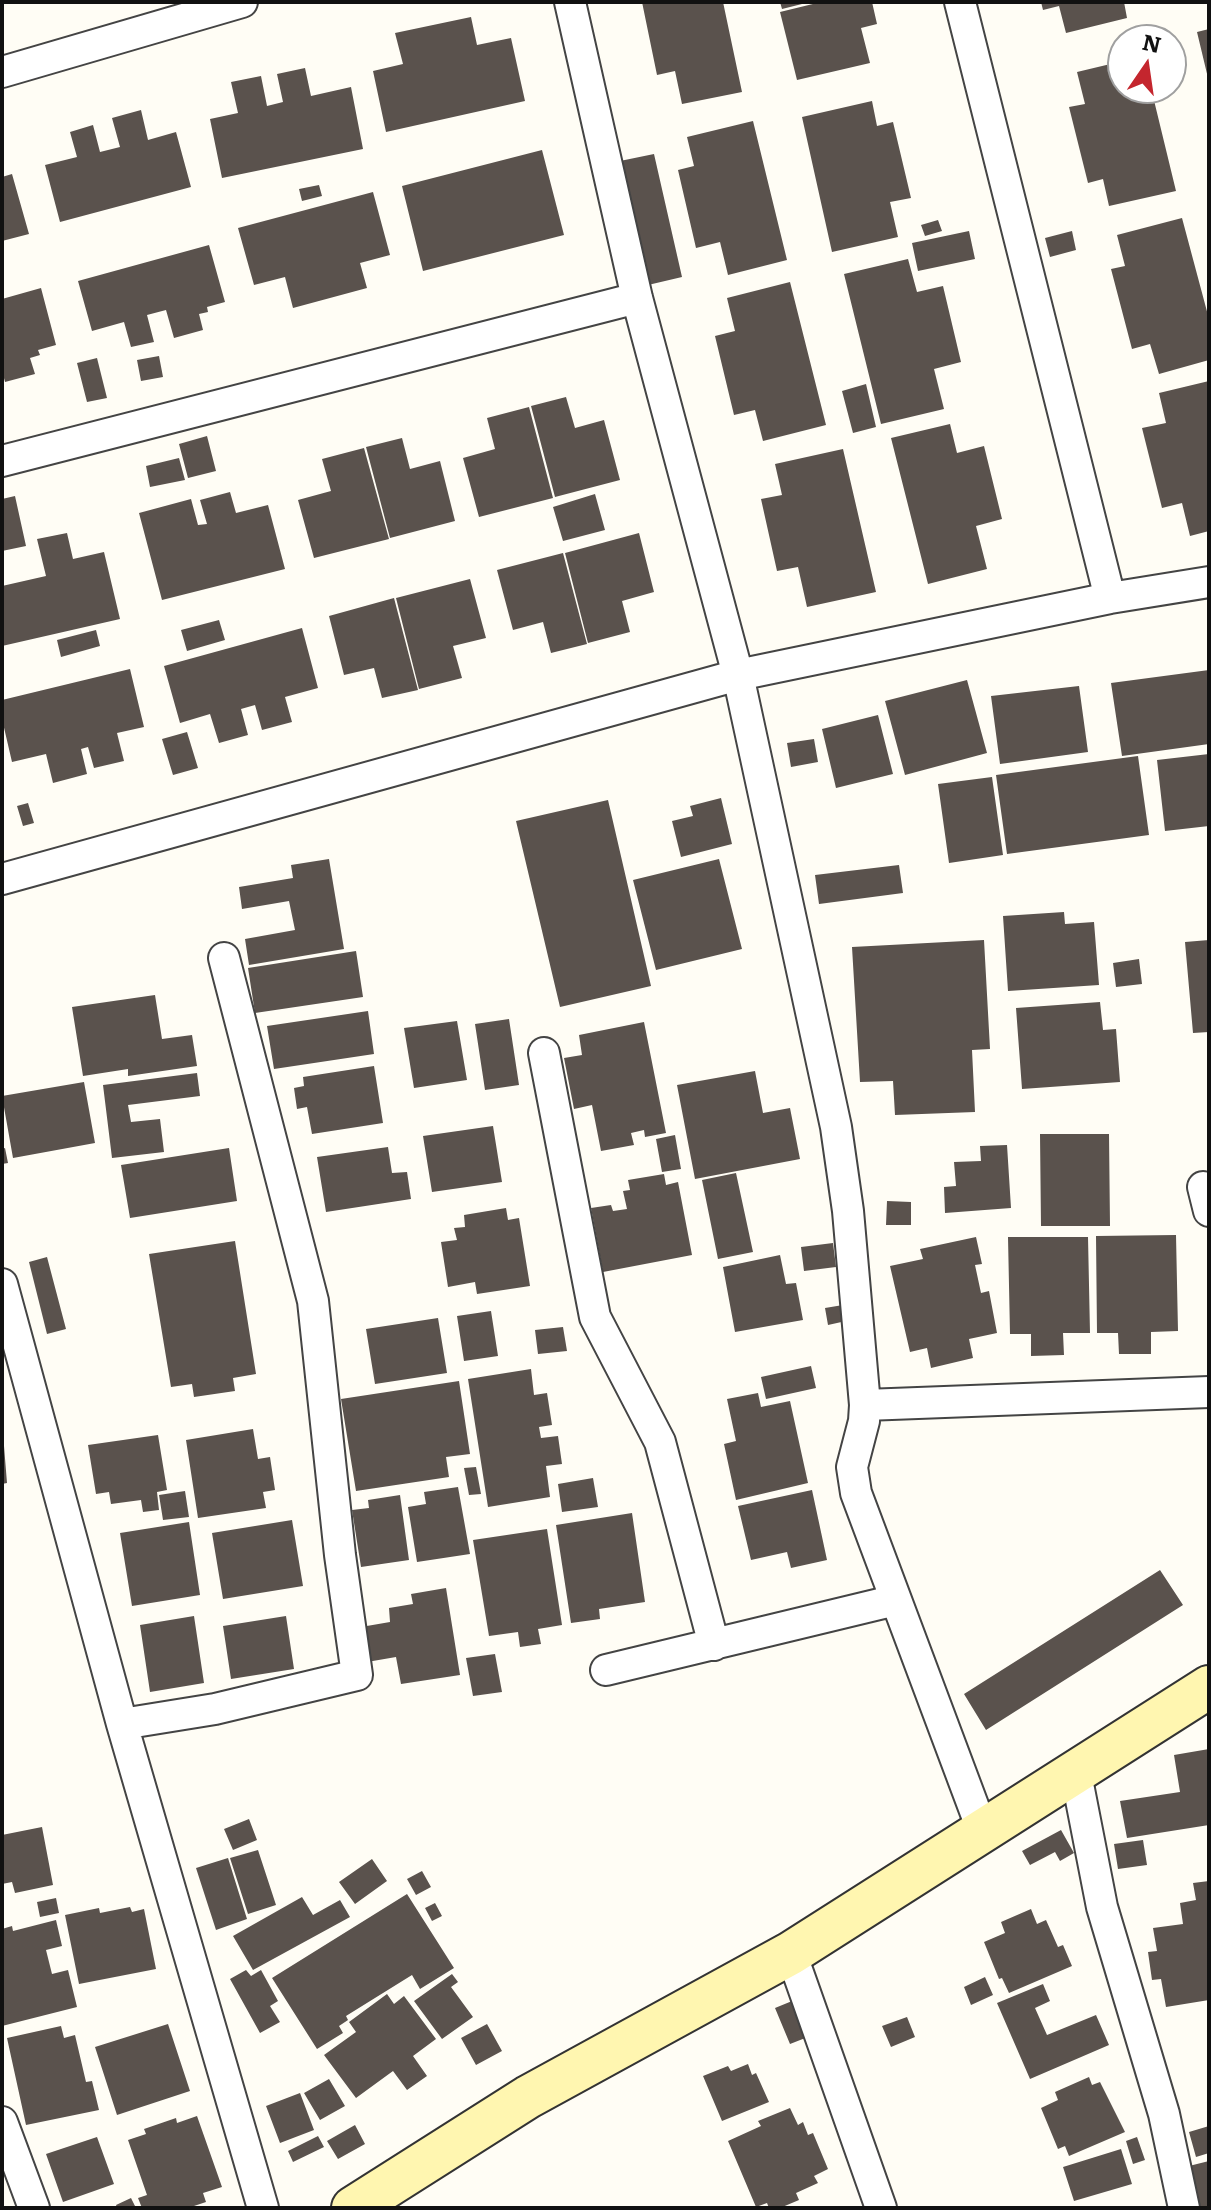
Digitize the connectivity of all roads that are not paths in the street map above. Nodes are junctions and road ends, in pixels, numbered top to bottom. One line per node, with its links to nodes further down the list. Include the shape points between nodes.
1 (242, 2): 4 (street)
2 (570, 2): 5 (street)
3 (960, 2): 8 (street)
4 (2, 72)
5 (637, 298): 6 (street); 9 (street)
6 (2, 461)
7 (1209, 582): 8 (street)
8 (1110, 598): 9 (street)
9 (738, 675): 10 (street); 15 (street, via 836,1127)
10 (2, 879)
11 (224, 958): 20 (street, via 313,1301 357,1675 215,1709)
12 (544, 1053): 17 (street, via 595,1317 660,1442)
13 (2, 1284): 20 (street)
14 (1209, 1392): 15 (street)
15 (865, 1405): 16 (street, via 852,1467 856,1493)
16 (896, 1600): 17 (street); 22 (street)
17 (714, 1645): 18 (street)
18 (606, 1670)
19 (1209, 1687): 21 (street)
20 (122, 1724): 26 (street)
21 (1076, 1774): 22 (street); 29 (street, via 1102,1907 1164,2114)
22 (983, 1832): 23 (street)
23 (791, 1953): 27 (street, via 528,2097); 28 (street)
24 (2, 2122): 25 (street)
25 (34, 2208)
26 (263, 2208)
27 (353, 2208)
28 (881, 2208)
29 (1184, 2208)

